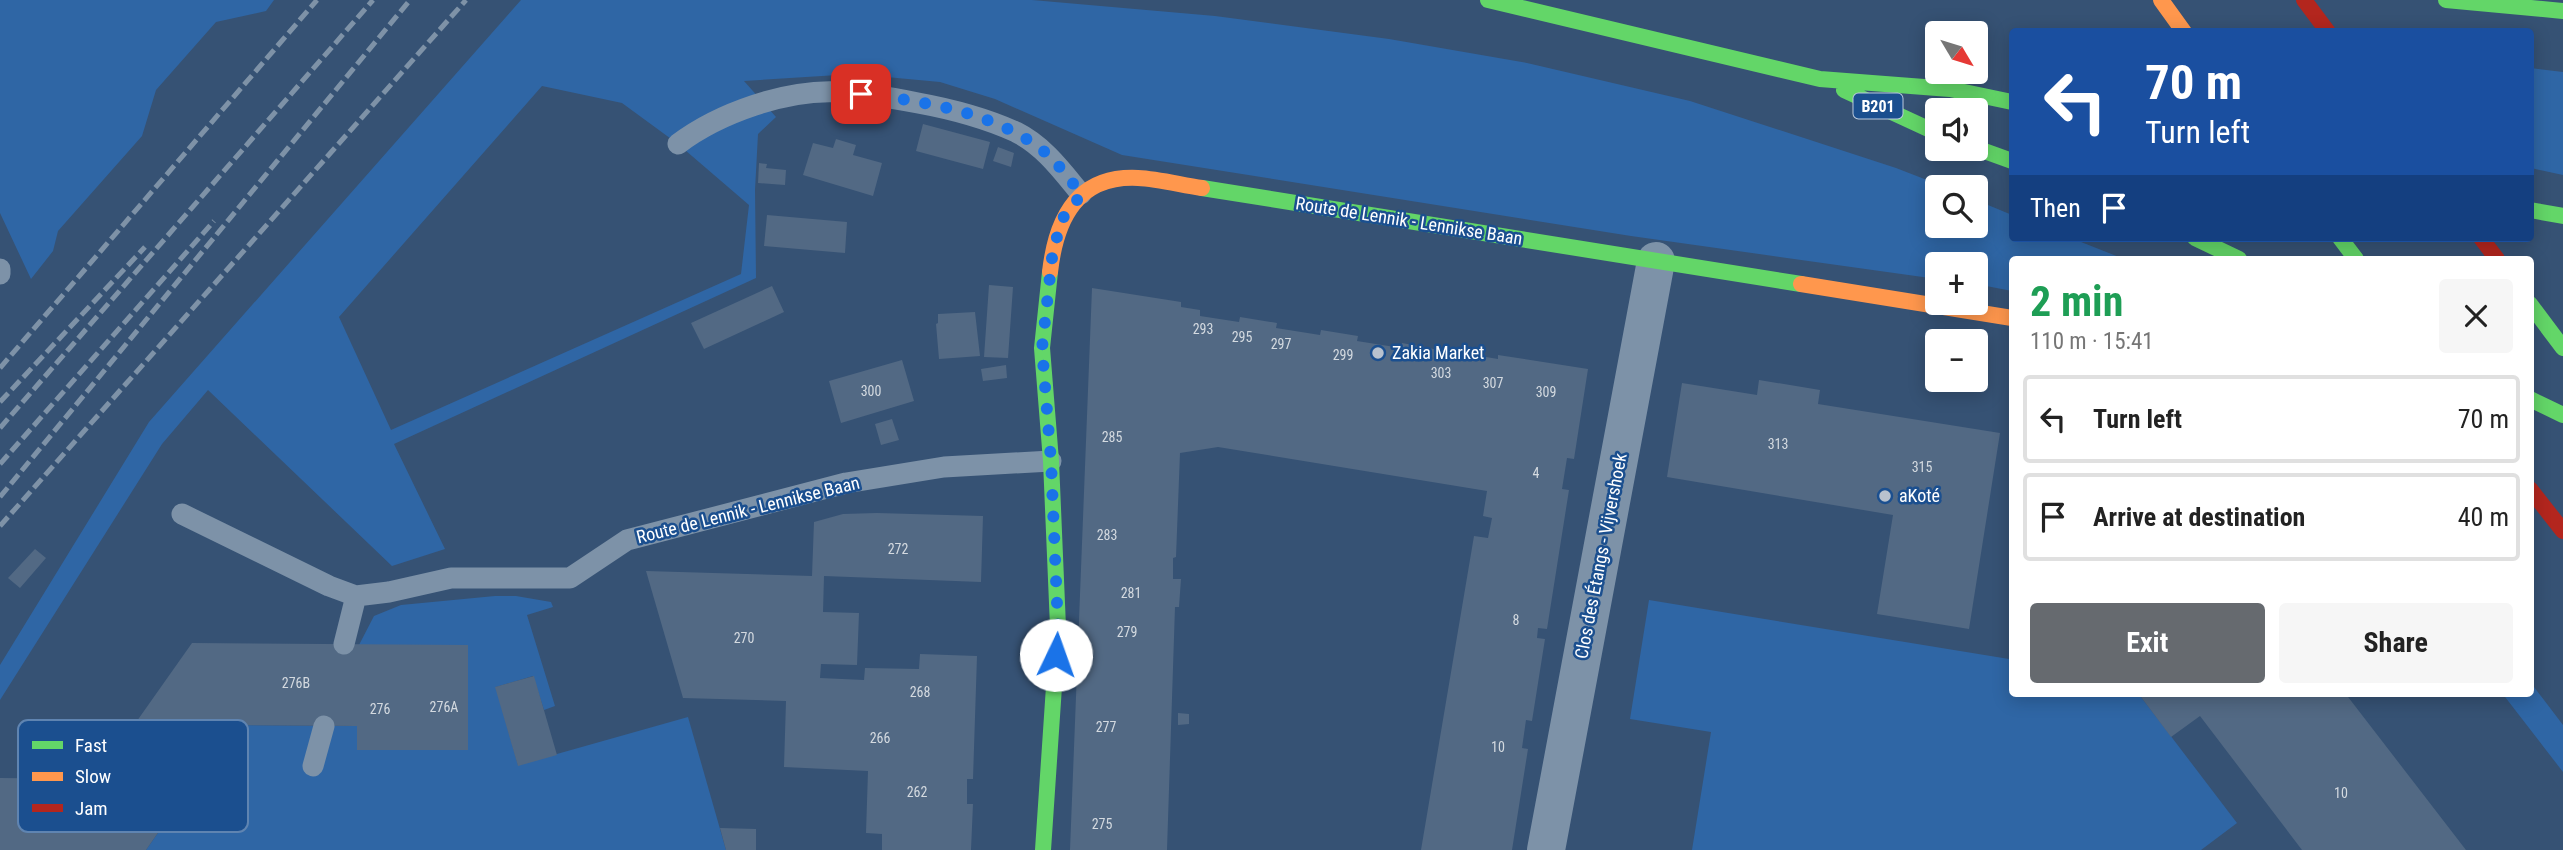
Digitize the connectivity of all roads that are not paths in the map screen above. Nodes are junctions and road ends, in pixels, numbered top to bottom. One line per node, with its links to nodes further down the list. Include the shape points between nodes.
1 (1488, 0): 8 (main road)
2 (2161, 0): 6 (main road)
3 (2304, 0): 7 (main road)
4 (2446, 0): 5 (main road)
5 (2563, 11)
6 (2181, 28)
7 (2325, 28)
8 (1820, 79): 9 (main road, via 1950,89); 10 (main road, B201)
9 (2009, 101)
10 (1925, 127)
11 (678, 144): 14 (lane, via 696,130 765,102 836,92 886,97 953,109 1017,132 1048,154)
12 (1988, 152): 13 (main road)
13 (2009, 160)
14 (1082, 194): 23 (main road, Route de Lennik - Lennikse Baan, via 1106,180 1138,178); 31 (main road, Route de Lennik - Lennikse Baan, via 1064,216 1053,249 1042,348)
15 (2534, 210): 16 (main road)
16 (2563, 216)
17 (2203, 242): 20 (main road)
18 (2343, 242): 21 (main road)
19 (2484, 242): 22 (main road)
20 (2233, 256)
21 (2354, 256)
22 (2495, 256)
23 (1656, 261): 25 (main road, Route de Lennik - Lennikse Baan); 40 (street, Clos des Étangs - Vijvershoek)
24 (2534, 309): 26 (main road)
25 (2009, 318)
26 (2561, 344)
27 (2534, 398): 28 (street)
28 (2563, 398)
29 (2534, 400): 30 (main road)
30 (2563, 415)
31 (1051, 461): 35 (lane, Route de Lennik - Lennikse Baan, via 944,467 846,483 627,540 570,578 451,578); 39 (main road, Route de Lennik - Lennikse Baan, via 1058,627)
32 (2534, 494): 34 (main road)
33 (182, 514): 35 (lane, Route de Lennik - Lennikse Baan)
34 (2563, 531)
35 (356, 596): 36 (lane)
36 (344, 644)
37 (324, 726): 38 (lane)
38 (313, 766)
39 (1043, 850)
40 (1546, 850)

